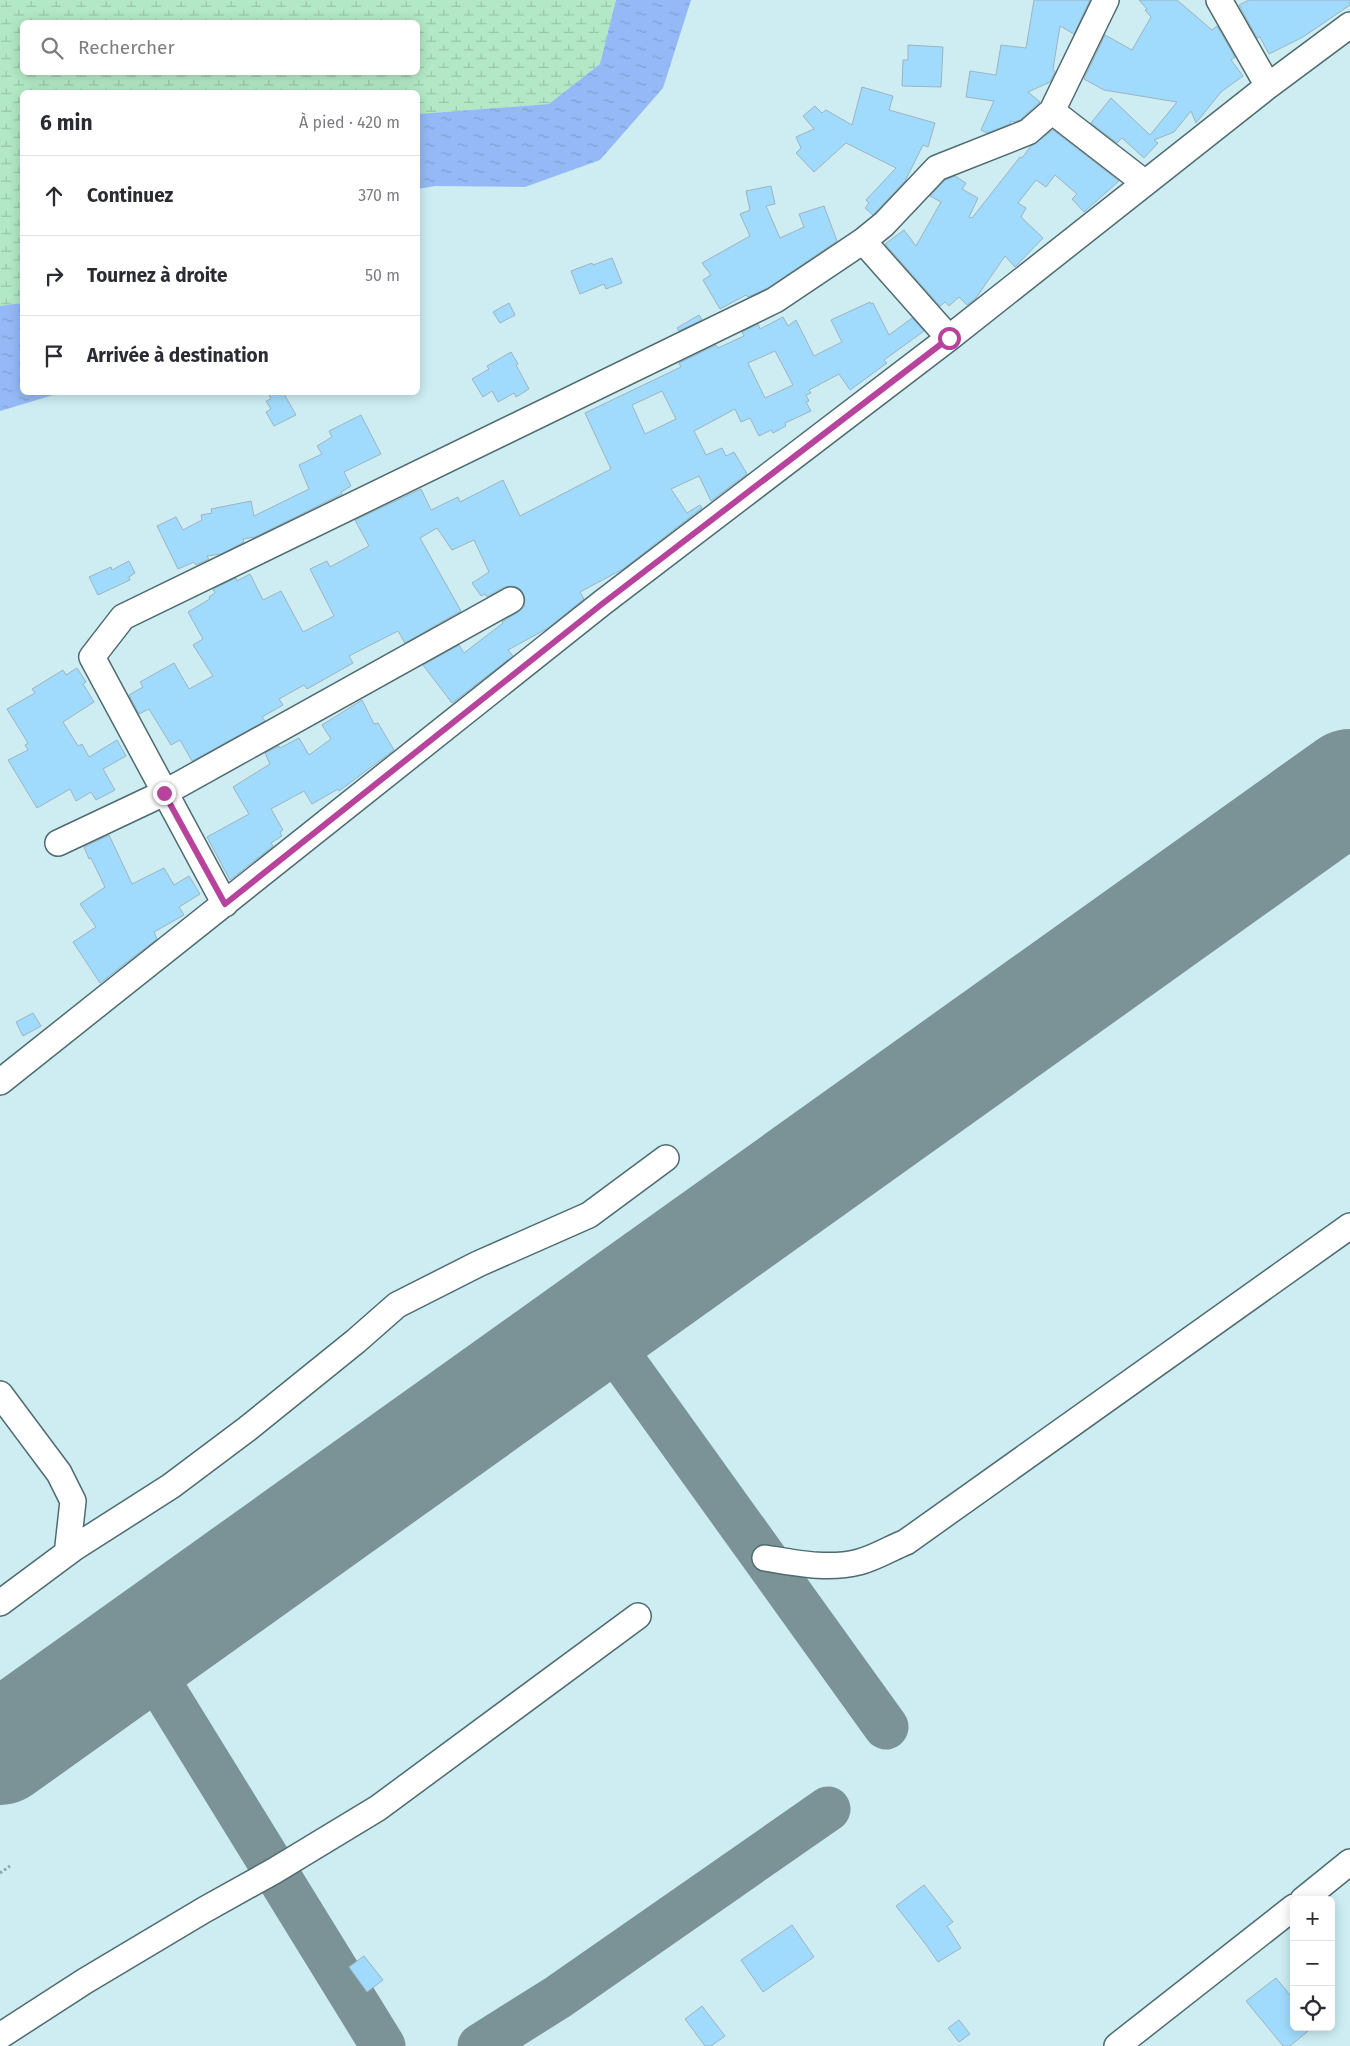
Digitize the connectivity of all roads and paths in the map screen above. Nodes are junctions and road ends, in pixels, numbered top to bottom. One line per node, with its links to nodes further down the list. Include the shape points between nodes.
1 (1106, 0): 5 (street)
2 (1218, 0): 4 (street)
3 (1350, 25): 4 (street)
4 (1268, 86): 6 (street)
5 (1052, 110): 6 (street); 7 (street, via 1028,132 936,168 884,224)
6 (1145, 182): 8 (street)
7 (863, 241): 8 (street); 10 (street, via 775,300 122,616 92,657)
8 (949, 338): 12 (street, via 602,604)
9 (511, 600): 10 (street)
10 (164, 793): 11 (street); 12 (street)
11 (58, 843)
12 (225, 904): 13 (street)
13 (0, 1082)
14 (666, 1158): 17 (street, via 590,1215 478,1264 397,1305 356,1342 178,1480)
15 (1350, 1226): 18 (street, via 906,1542 860,1562 840,1566)
16 (0, 1394): 17 (street, via 59,1473 73,1501 68,1546)
17 (74, 1548): 19 (street)
18 (765, 1558)
19 (0, 1603)
20 (638, 1616): 26 (street, via 378,1808 85,1981)
21 (1350, 1862): 24 (street)
22 (10, 1866): 23 (path)
23 (0, 1873)
24 (1308, 1896)
25 (1290, 1910): 27 (street)
26 (0, 2036)
27 (1117, 2046)

